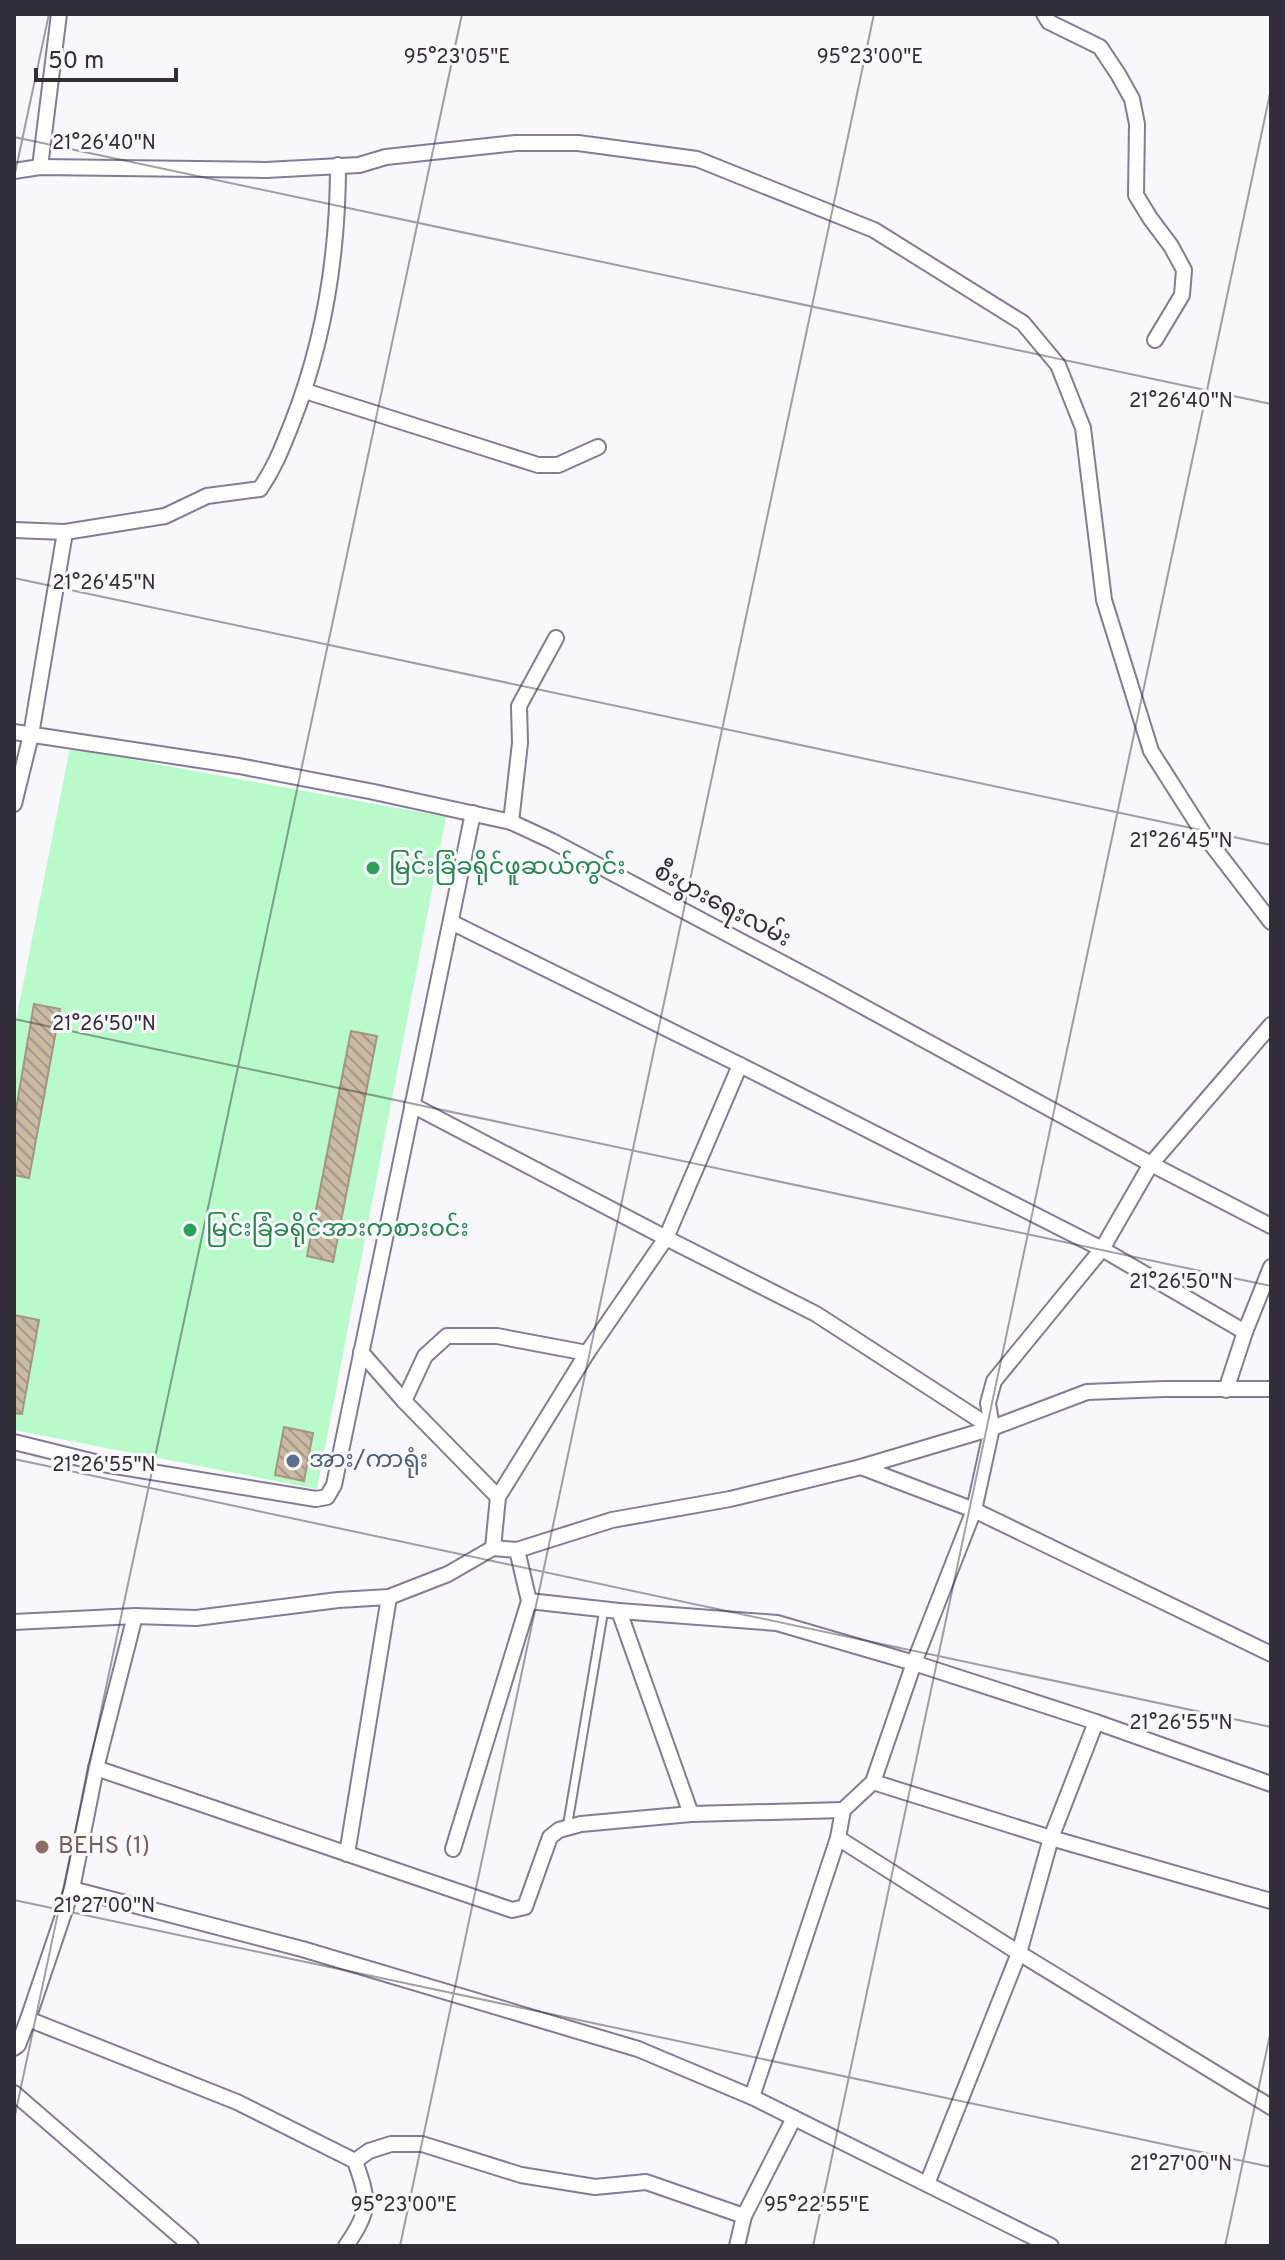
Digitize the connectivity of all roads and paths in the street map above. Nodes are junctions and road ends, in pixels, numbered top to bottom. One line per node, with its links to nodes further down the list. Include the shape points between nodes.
1 (59, 14): 4 (street)
2 (1044, 14): 6 (street, via 1049,22 1100,47 1132,99 1136,195 1184,270 1182,295)
3 (338, 165): 4 (street, via 266,170); 7 (street, via 330,285); 18 (street, via 516,143 578,143 697,159 874,230 1023,323 1058,365 1083,428 1104,600 1151,751 1205,836)
4 (40, 167): 5 (street)
5 (14, 171)
6 (1155, 340)
7 (305, 391): 8 (street, via 538,465 558,465); 10 (street, via 274,469 260,489 207,496 165,516)
8 (598, 447)
9 (14, 530): 10 (street)
10 (65, 532): 13 (street)
11 (556, 638): 16 (street, via 519,706)
12 (14, 732): 13 (street, စီးပွားရေးလမ်း)
13 (31, 735): 14 (street); 15 (street, စီးပွားရေးလမ်း, via 239,766)
14 (14, 804)
15 (473, 813): 16 (street, စီးပွားရေးလမ်း); 17 (street)
16 (511, 822): 22 (street, စီးပွားရေးလမ်း)
17 (451, 922): 20 (street); 21 (street)
18 (1271, 922)
19 (1271, 1025): 22 (street)
20 (740, 1065): 24 (street); 25 (street)
21 (412, 1105): 24 (street); 28 (street)
22 (1151, 1164): 23 (street, စီးပွားရေးလမ်း); 25 (street)
23 (1271, 1226)
24 (666, 1238): 29 (street); 33 (street, via 816,1314)
25 (1102, 1249): 27 (street); 33 (street, via 994,1381 988,1403)
26 (1271, 1267): 27 (street)
27 (1245, 1332): 31 (street)
28 (361, 1352): 32 (street); 34 (street, via 334,1485 327,1497 103,1464)
29 (587, 1353): 32 (street, via 497,1336 447,1336 425,1356); 36 (street)
30 (1271, 1389): 31 (street)
31 (1226, 1390): 33 (street, via 1087,1392)
32 (404, 1401): 36 (street)
33 (992, 1428): 35 (street); 37 (street)
34 (14, 1442)
35 (861, 1467): 37 (street); 39 (street, via 730,1499 612,1520)
36 (498, 1497): 38 (street)
37 (974, 1510): 45 (street); 46 (street)
38 (493, 1548): 39 (street); 40 (street, via 448,1574)
39 (517, 1550): 41 (street)
40 (389, 1597): 43 (street, via 196,1618); 57 (street)
41 (529, 1601): 42 (street); 56 (street)
42 (611, 1610): 46 (street, via 777,1623); 52 (street); 53 (lane)
43 (135, 1616): 44 (street); 48 (street)
44 (14, 1622)
45 (1271, 1654)
46 (914, 1663): 47 (street); 49 (street)
47 (1096, 1722): 50 (street); 55 (street)
48 (96, 1768): 57 (street); 58 (street)
49 (873, 1782): 51 (street); 55 (street)
50 (1271, 1784)
51 (843, 1810): 52 (street); 54 (street)
52 (691, 1814): 53 (street)
53 (567, 1828): 57 (street, via 550,1837 525,1907 512,1910)
54 (838, 1838): 60 (street); 64 (street)
55 (1051, 1838): 59 (street); 60 (street)
56 (453, 1849)
57 (347, 1854)
58 (72, 1889): 61 (street); 64 (street, via 302,1949 638,2049)
59 (1271, 1901)
60 (1019, 1953): 65 (street); 68 (street)
61 (28, 2019): 62 (street); 67 (street, via 237,2102)
62 (14, 2048)
63 (14, 2093): 70 (street)
64 (752, 2097): 66 (street)
65 (1271, 2107)
66 (794, 2118): 68 (street); 69 (street)
67 (355, 2161): 69 (street, via 391,2144 422,2144 521,2175 595,2187 646,2182); 71 (street, via 367,2195 361,2224)
68 (927, 2184): 73 (street)
69 (744, 2216): 72 (street)
70 (191, 2246)
71 (346, 2246)
72 (737, 2246)
73 (1051, 2246)

